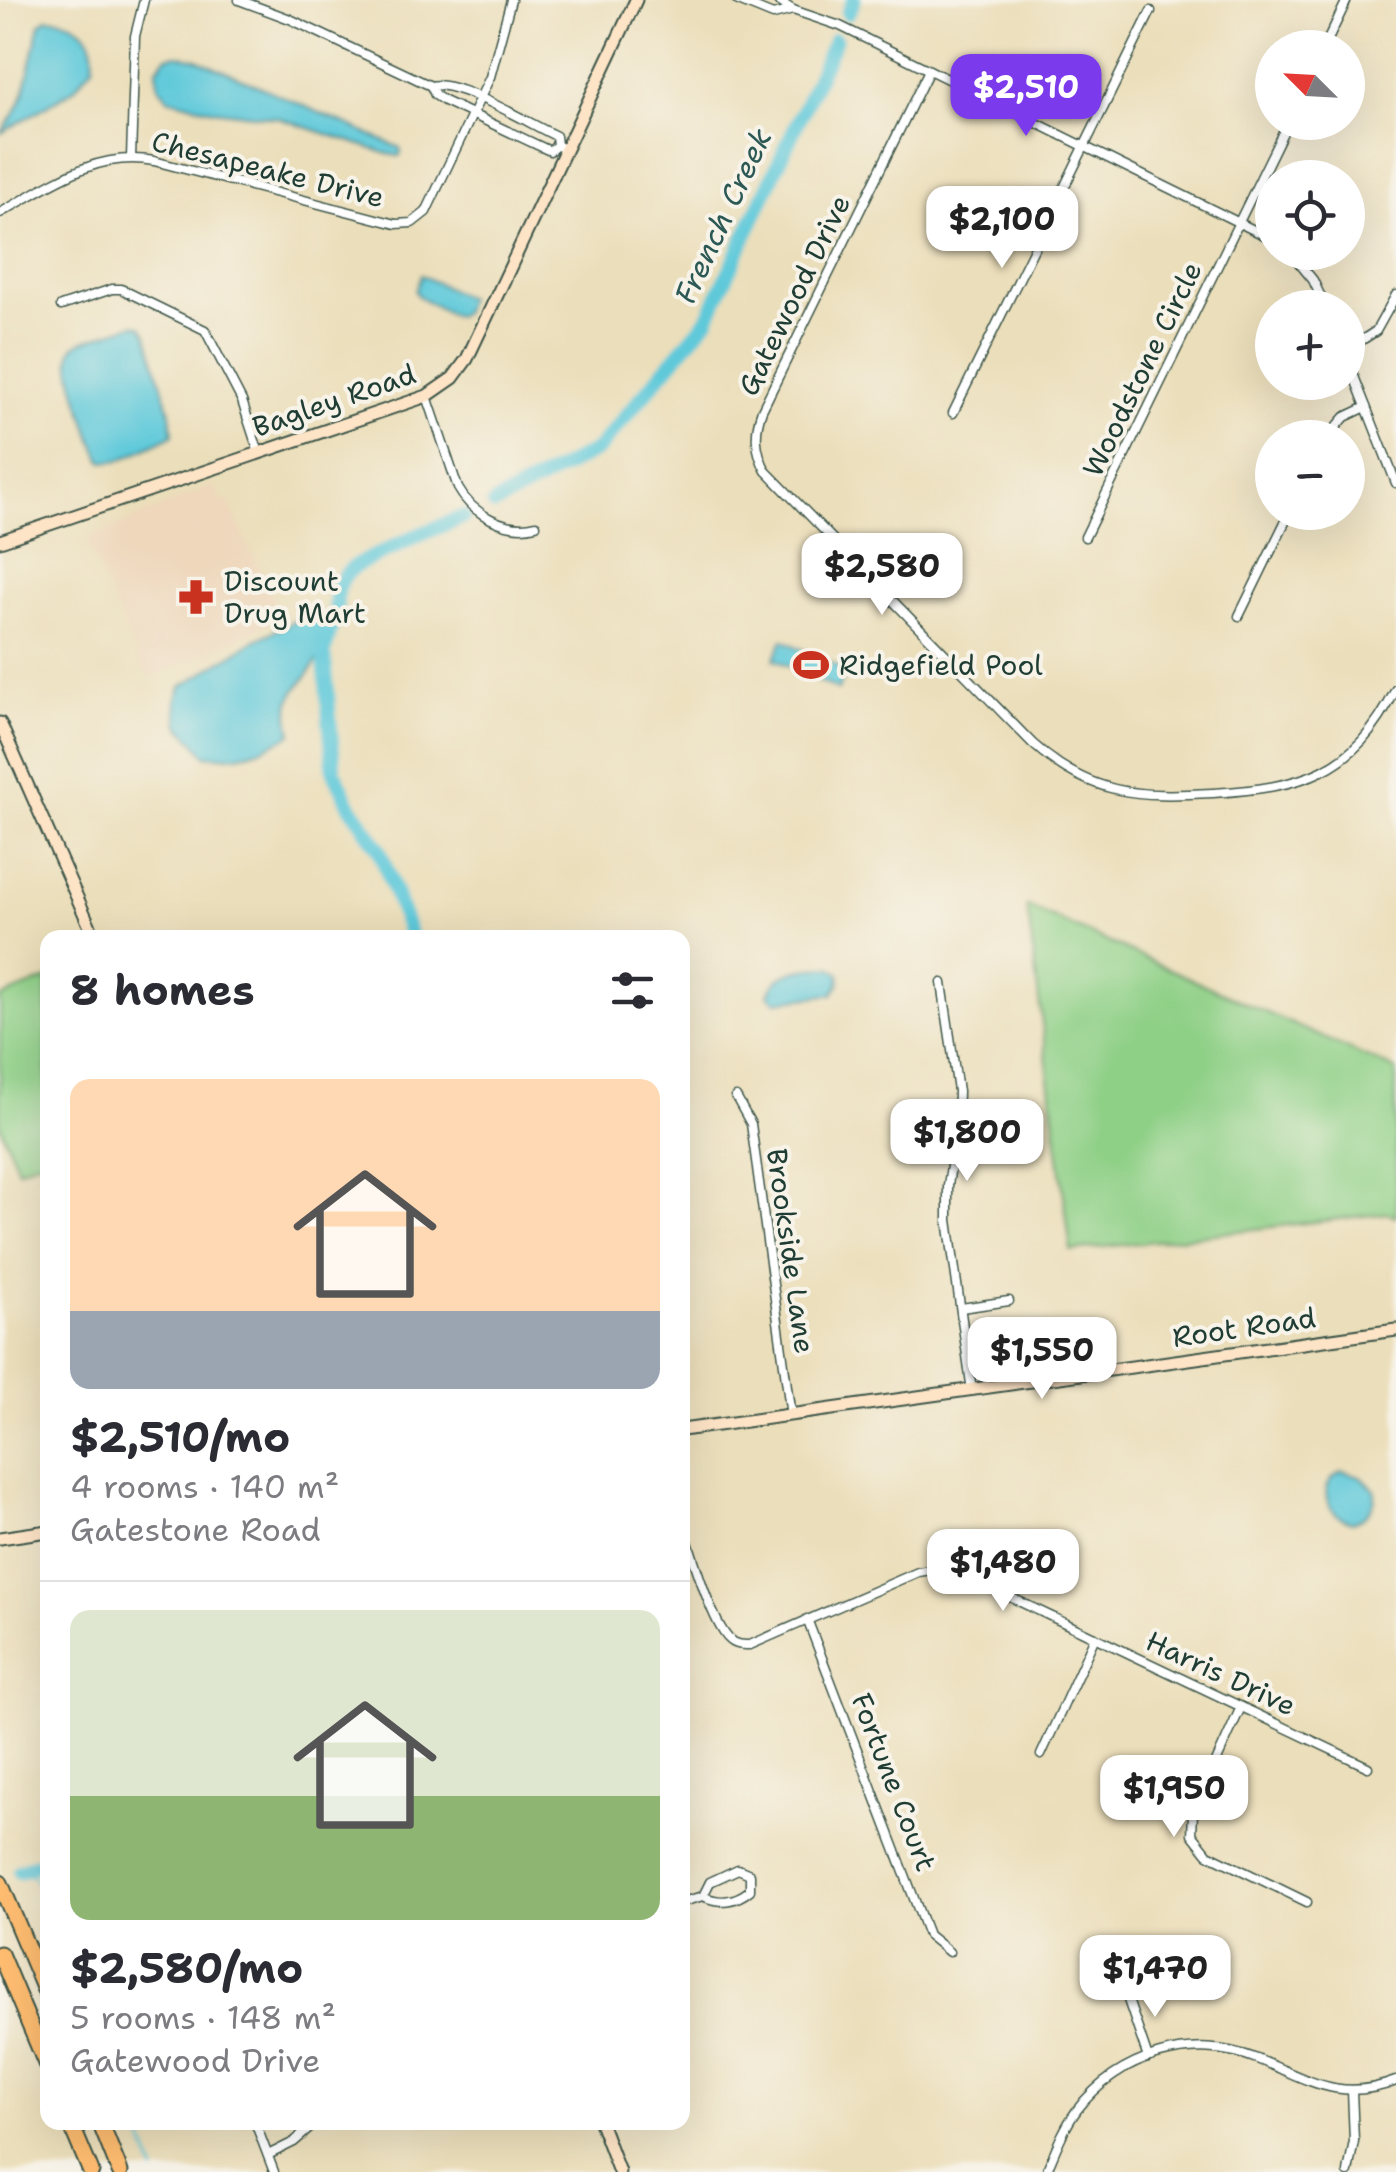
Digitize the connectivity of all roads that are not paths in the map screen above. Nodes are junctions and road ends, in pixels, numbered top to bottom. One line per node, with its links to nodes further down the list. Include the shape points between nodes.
1 (144, 0): 18 (street, via 135,36)
2 (239, 0): 12 (street)
3 (510, 0): 13 (street, Chesapeake Drive)
4 (636, 0): 17 (street, Bagley Road)
5 (736, 0): 8 (street, via 774,15)
6 (777, 0): 8 (street)
7 (1347, 0): 10 (street)
8 (793, 10): 11 (street)
9 (1150, 11): 16 (street)
10 (1333, 30)
11 (929, 70): 16 (street); 37 (street, Gatewood Drive, via 762,410 756,441 766,471 1033,744 1103,788 1154,796 1302,780 1358,745)
12 (431, 86): 13 (street, via 450,86); 14 (street, via 440,99)
13 (479, 100): 14 (street, Chesapeake Drive); 17 (street, via 556,136)
14 (472, 114): 17 (street, via 550,151); 18 (street, Chesapeake Drive, via 426,212 406,225)
15 (1279, 140): 20 (street, Woodstone Circle)
16 (1084, 146): 20 (street); 28 (street)
17 (561, 148): 25 (street, Bagley Road, via 467,360)
18 (131, 158): 19 (street, Chesapeake Drive, via 84,168)
19 (0, 214)
20 (1240, 222): 21 (street); 34 (street, Woodstone Circle)
21 (1255, 230)
22 (1396, 295): 24 (street)
23 (61, 306): 30 (street, via 121,288 202,327 242,400)
24 (1365, 340)
25 (427, 396): 30 (street, Bagley Road); 32 (street, via 466,501 514,528)
26 (1363, 400): 27 (street)
27 (1366, 407): 29 (street); 31 (street)
28 (953, 413)
29 (1343, 420)
30 (259, 453): 35 (street, Bagley Road)
31 (1396, 482)
32 (536, 525)
33 (1281, 530): 36 (street)
34 (1085, 537)
35 (0, 541)
36 (1239, 616)
37 (1396, 689)
38 (0, 723): 39 (street)
39 (91, 930)
40 (942, 983): 43 (street, via 958,1090 948,1210)
41 (736, 1096): 46 (street, Brookside Lane, via 751,1124)
42 (1009, 1301): 43 (street)
43 (961, 1308): 45 (street)
44 (1396, 1330): 45 (street, Root Road)
45 (972, 1391): 46 (street, Root Road)
46 (791, 1416): 47 (street, Root Road)
47 (690, 1429)
48 (40, 1532): 49 (street)
49 (0, 1538)
50 (690, 1547): 51 (street, Harris Drive, via 731,1641 750,1644)
51 (807, 1620): 52 (street, Harris Drive, via 938,1569); 60 (street, Fortune Court, via 928,1934)
52 (1095, 1637): 53 (street, Harris Drive); 54 (street)
53 (1241, 1707): 55 (street, Harris Drive); 59 (street, via 1193,1813 1192,1834 1208,1854)
54 (1041, 1755)
55 (1368, 1767)
56 (0, 1883): 62 (highway)
57 (703, 1896): 57 (street, via 717,1903 743,1896 750,1874 738,1869 710,1882); 58 (street)
58 (690, 1900)
59 (1307, 1902)
60 (950, 1952)
61 (0, 1954): 64 (highway)
62 (40, 1978)
63 (1126, 1994): 65 (street)
64 (40, 2049)
65 (1148, 2058): 67 (street, via 1219,2050 1258,2059 1305,2082); 78 (street, via 1115,2074 1085,2101)
66 (1396, 2080): 67 (street)
67 (1352, 2090): 79 (street)
68 (73, 2130): 75 (highway)
69 (103, 2130): 76 (highway)
70 (259, 2130): 73 (street)
71 (307, 2130): 73 (street)
72 (603, 2130): 74 (street)
73 (268, 2155): 77 (street)
74 (616, 2171)
75 (91, 2172)
76 (120, 2172)
77 (274, 2172)
78 (1046, 2172)
79 (1348, 2172)

